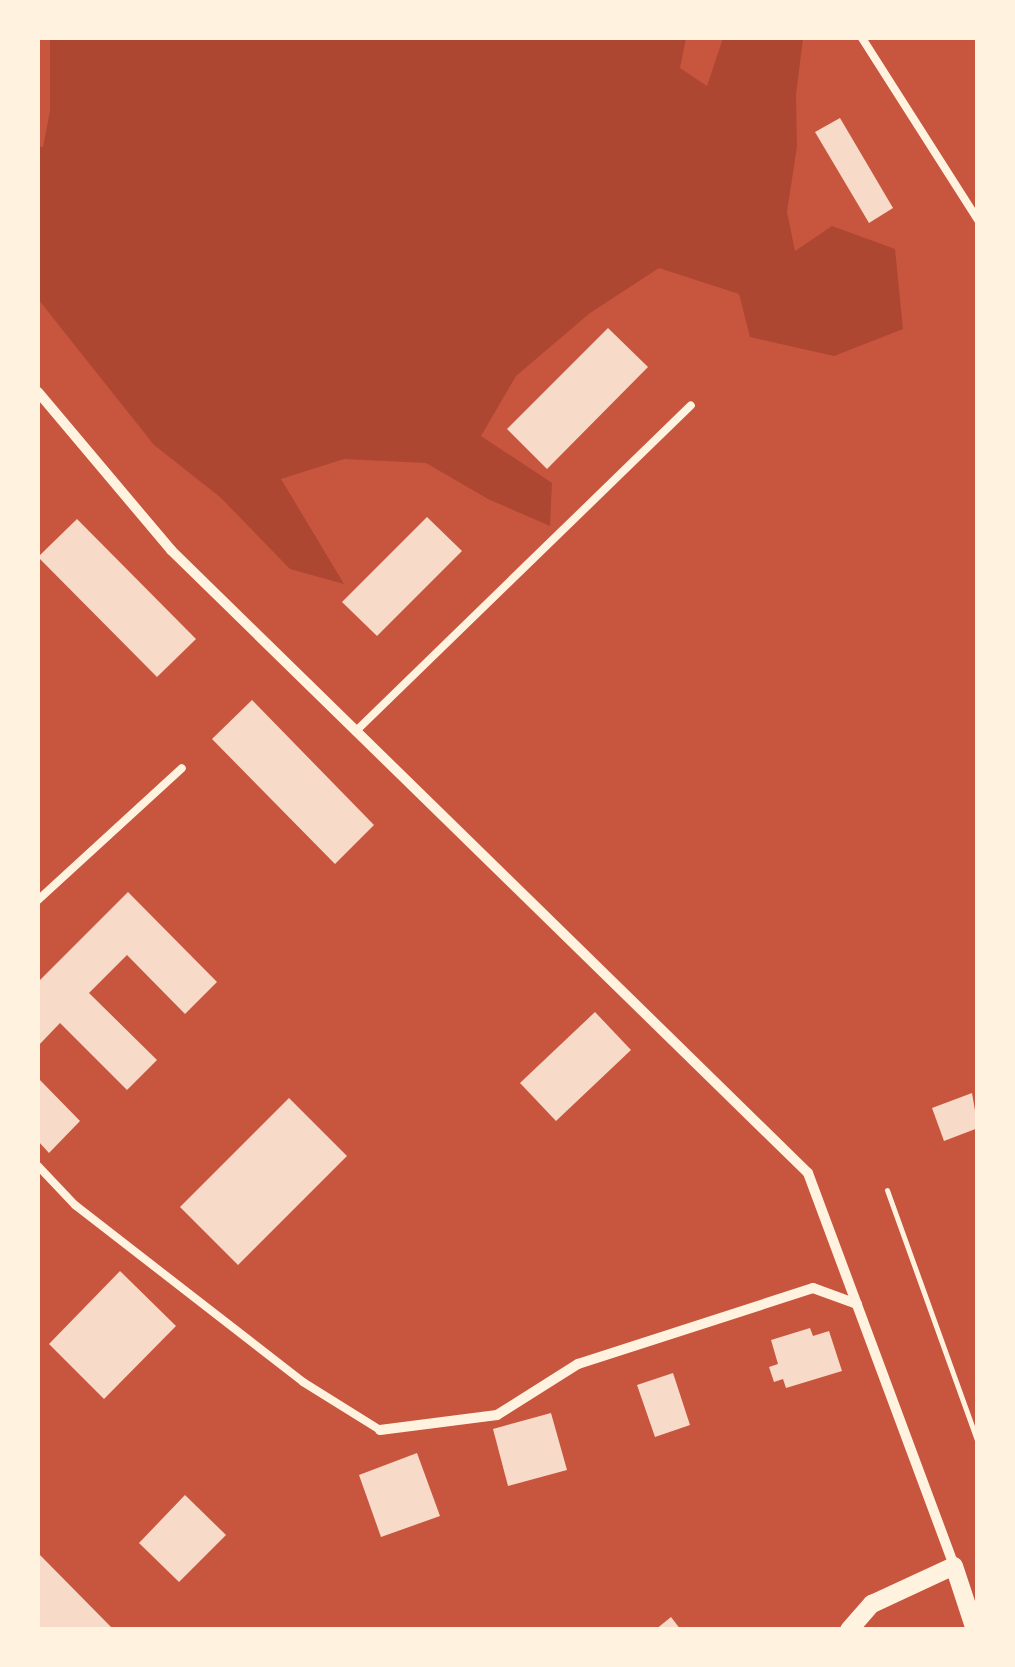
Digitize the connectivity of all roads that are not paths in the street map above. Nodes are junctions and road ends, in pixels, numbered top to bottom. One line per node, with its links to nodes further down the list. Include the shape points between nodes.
1 (862, 38): 2 (lane)
2 (978, 220)
3 (38, 392): 5 (street, via 172,550)
4 (691, 405): 5 (lane)
5 (356, 732): 9 (street, via 808,1172)
6 (182, 768): 7 (lane)
7 (38, 900)
8 (38, 1166): 10 (lane, via 76,1205 288,1370)
9 (857, 1304): 10 (street, via 813,1288 578,1364 497,1415); 11 (street)
10 (380, 1430)
11 (954, 1566): 12 (street, via 872,1604); 13 (street)
12 (850, 1630)
13 (975, 1630)

